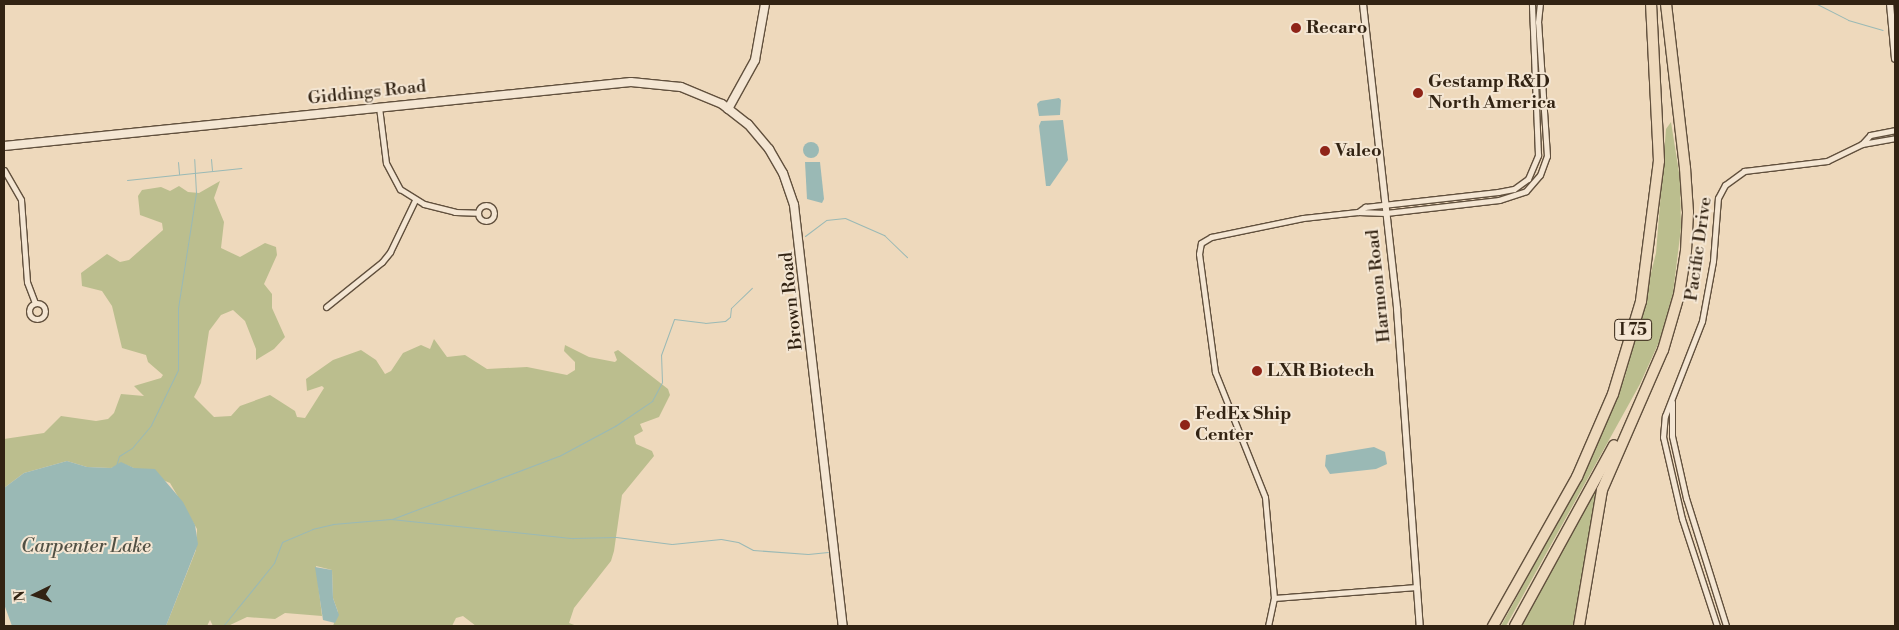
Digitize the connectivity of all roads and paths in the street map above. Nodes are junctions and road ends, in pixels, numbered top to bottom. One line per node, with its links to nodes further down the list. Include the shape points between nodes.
1 (765, 4): 10 (main road, via 763,32 755,60)
2 (1363, 4): 17 (street, Harmon Road)
3 (1532, 4): 17 (street, via 1538,155 1528,179 1514,189 1498,192)
4 (1540, 4): 20 (street, via 1538,22 1547,156 1534,185 1517,196 1499,200)
5 (1651, 4): 34 (highway, I 75, via 1659,160 1641,301 1613,394 1577,477)
6 (1666, 4): 23 (highway, I 75, via 1685,168 1687,241 1679,295)
7 (1890, 4): 8 (street)
8 (1895, 59)
9 (379, 107): 10 (main road, Giddings Road, via 644,82 692,90); 14 (main road, Giddings Road); 16 (street, via 387,167 397,185)
10 (728, 108): 31 (main road, Brown Road, via 755,132 771,152 787,181 795,210)
11 (1895, 130): 13 (street, Pacific Drive, via 1870,135)
12 (1895, 138): 13 (street, Pacific Drive)
13 (1862, 144): 24 (street, Pacific Drive, via 1827,161 1744,172 1725,185 1716,207 1712,261 1702,321)
14 (4, 146)
15 (4, 170): 21 (street, via 21,200 27,282)
16 (415, 200): 19 (street, via 450,212); 22 (street, via 386,257)
17 (1386, 205): 18 (street, via 1365,206); 20 (street, Harmon Road)
18 (1358, 212): 20 (street); 28 (street, via 1303,218 1228,233 1206,240 1200,248 1215,372 1265,497)
19 (478, 213)
20 (1386, 213): 27 (street, Harmon Road, via 1397,310)
21 (34, 304)
22 (326, 307)
23 (1647, 385): 35 (highway, I 75); 36 (highway, via 1602,490)
24 (1672, 400): 25 (street, Pacific Drive, via 1672,436); 26 (street, Pacific Drive, via 1665,416 1663,438)
25 (1696, 533): 26 (street); 29 (street, Pacific Drive)
26 (1688, 536): 30 (street, Pacific Drive)
27 (1417, 587): 28 (street); 33 (street, Harmon Road)
28 (1274, 598): 32 (street)
29 (1722, 611): 30 (street); 38 (street, Pacific Drive)
30 (1713, 614): 37 (street, Pacific Drive)
31 (843, 626)
32 (1268, 626)
33 (1420, 626)
34 (1493, 626)
35 (1515, 626)
36 (1579, 626)
37 (1717, 626)
38 (1726, 626)

